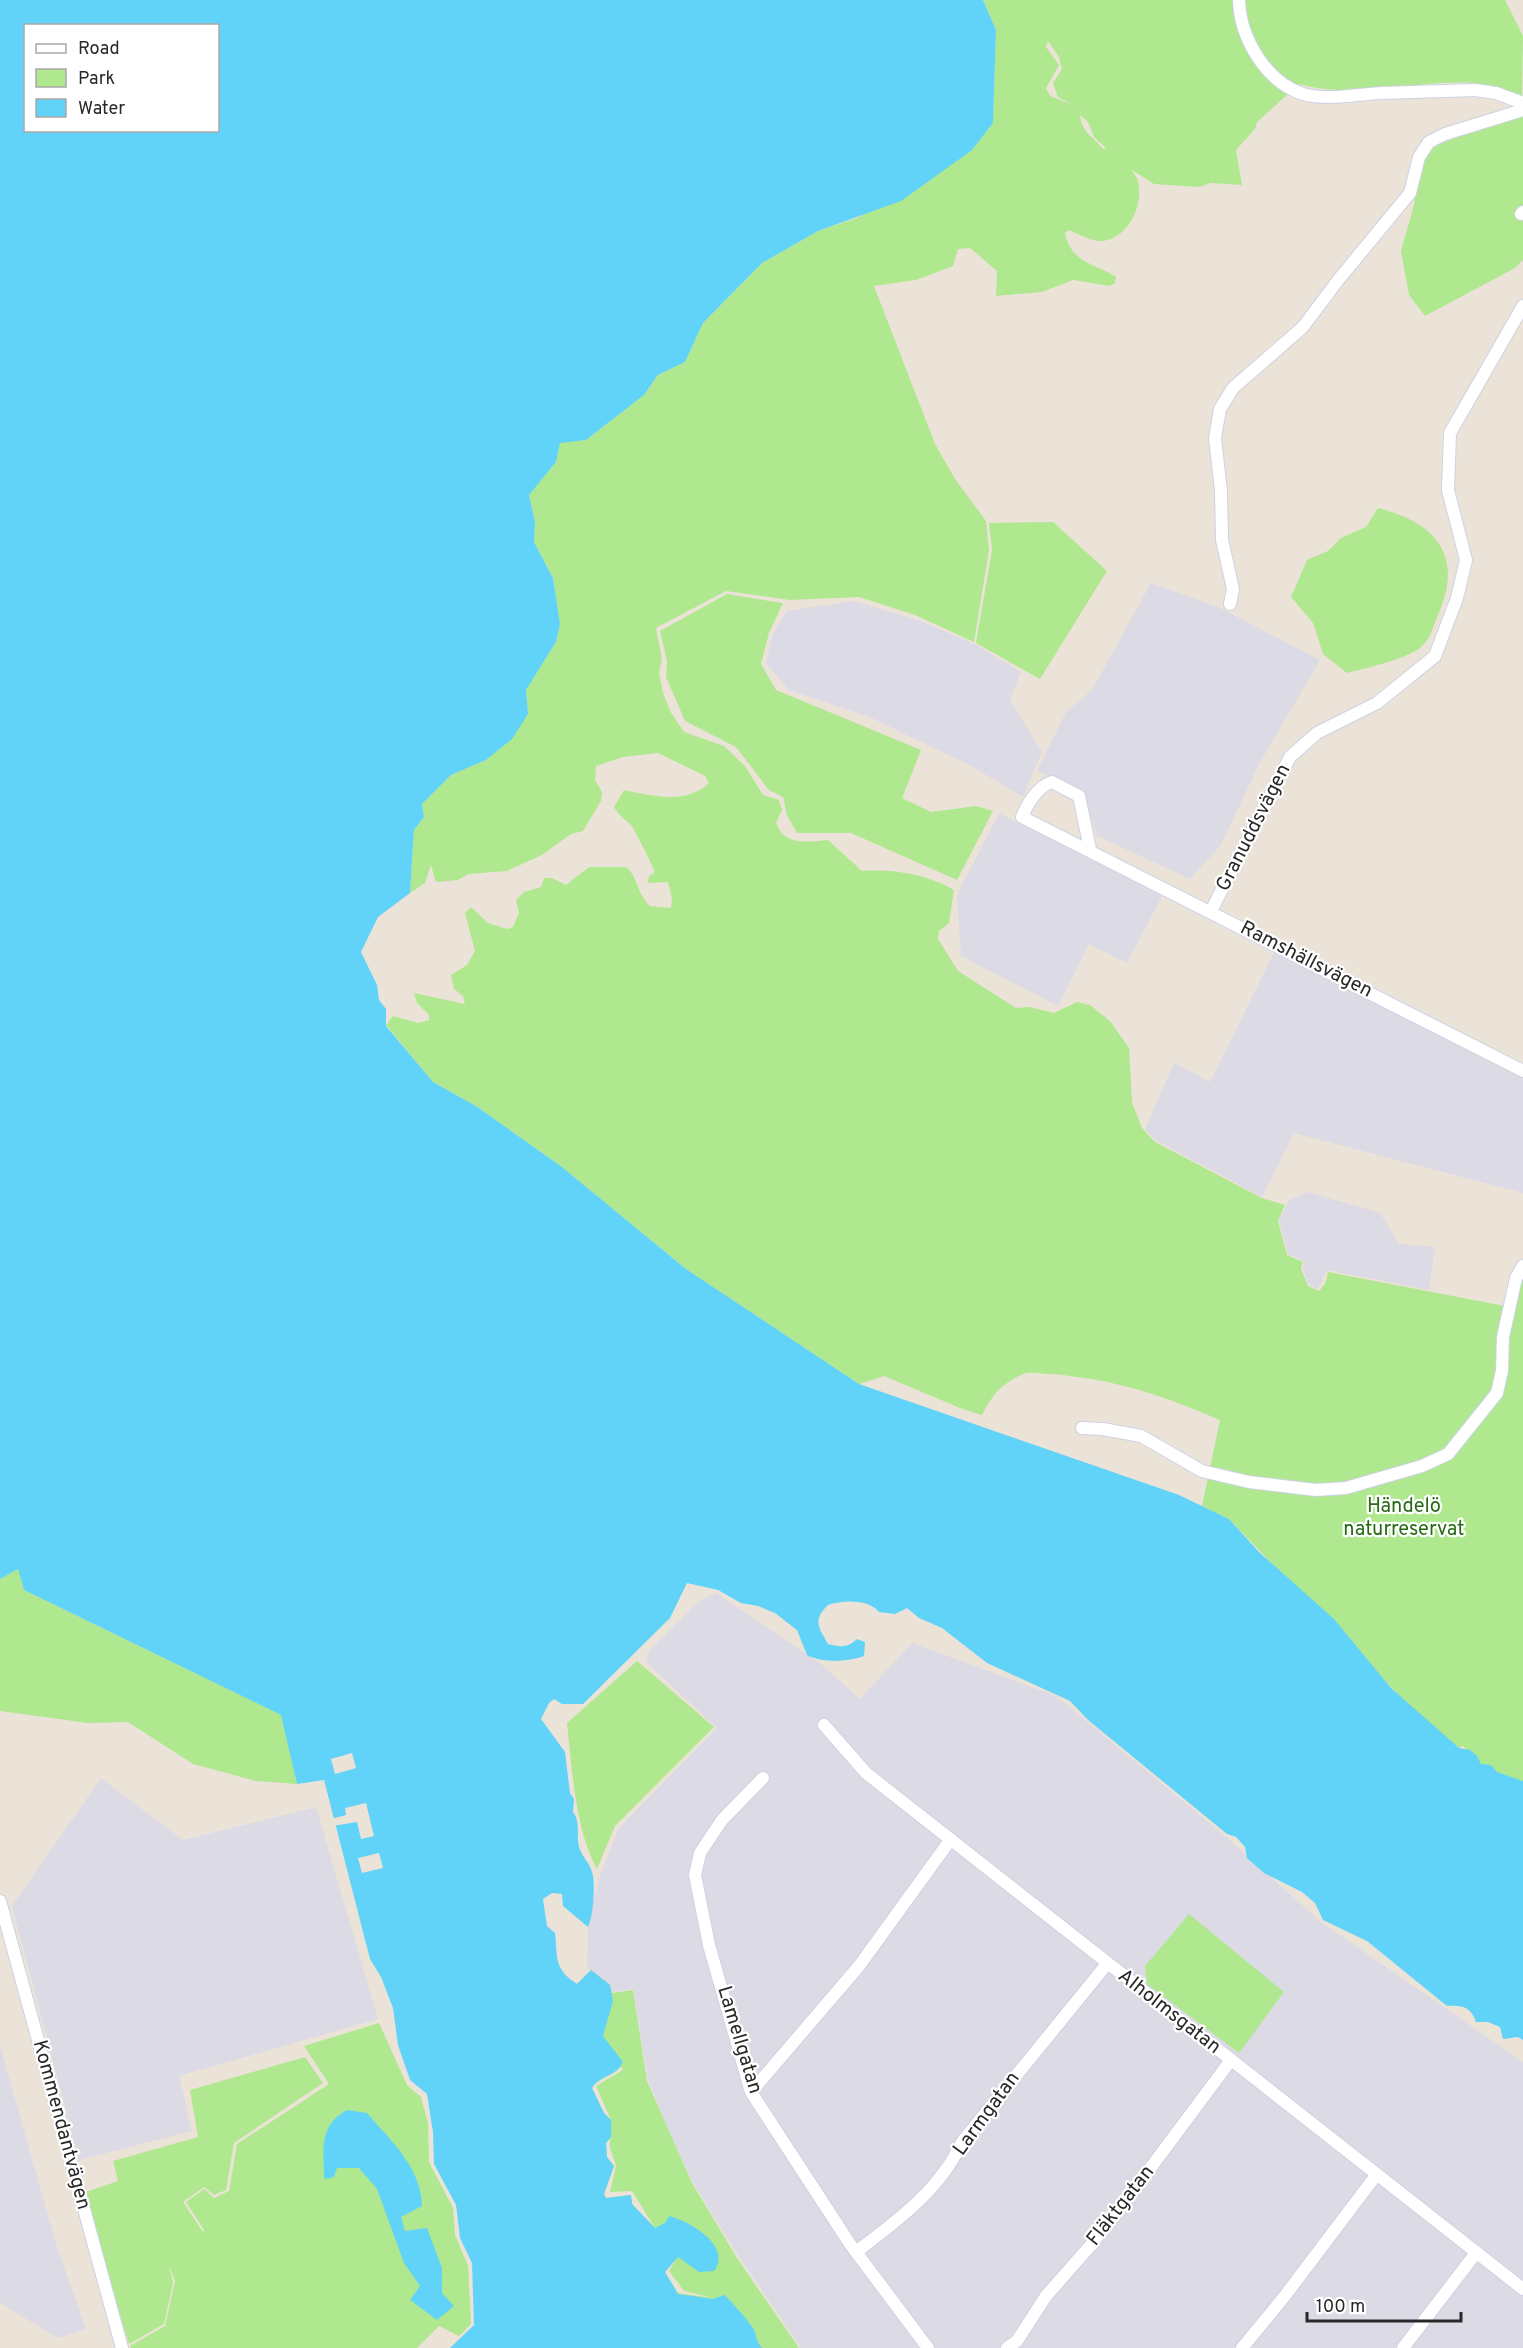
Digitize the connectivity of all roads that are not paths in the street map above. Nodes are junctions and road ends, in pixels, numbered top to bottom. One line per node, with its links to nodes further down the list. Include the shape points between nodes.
1 (1239, 0): 2 (street, via 1247,35 1261,63 1279,81 1302,93 1331,96 1474,90)
2 (1523, 103)
3 (1523, 110): 5 (street, via 1428,142 1419,158 1410,193 1303,327 1233,388 1220,408 1215,438 1222,540 1233,589)
4 (1523, 306): 7 (street, Granuddsvägen, via 1450,433 1448,490 1466,560 1457,598 1435,656 1377,703 1317,733 1290,758)
5 (1230, 604)
6 (1090, 849): 6 (street, Ramshällsvägen, via 1022,817 1046,784 1052,782 1079,796); 7 (street, Ramshällsvägen)
7 (1211, 911): 8 (street, Ramshällsvägen)
8 (1523, 1071)
9 (1523, 1266): 10 (street, via 1516,1278 1503,1337 1497,1393 1448,1454 1422,1466 1346,1488 1316,1490 1202,1471 1141,1436)
10 (1082, 1428)
11 (824, 1725): 13 (street, Alholmsgatan, via 866,1773)
12 (763, 1778): 17 (street, Lamellgatan, via 722,1820 700,1853 695,1875)
13 (951, 1839): 15 (street, Alholmsgatan); 17 (street, via 859,1966)
14 (0, 1901): 22 (street, Kommendantvägen)
15 (1107, 1964): 16 (street, Alholmsgatan); 19 (street, Larmgatan, via 911,2210)
16 (1231, 2060): 18 (street, Alholmsgatan); 24 (street, Fläktgatan, via 1098,2236 1046,2296 1017,2341)
17 (751, 2092): 19 (street, Lamellgatan)
18 (1377, 2174): 20 (street, Alholmsgatan); 25 (street)
19 (856, 2252): 23 (street, Lamellgatan)
20 (1476, 2253): 21 (street, Alholmsgatan); 26 (street)
21 (1523, 2289)
22 (122, 2348)
23 (928, 2348)
24 (1006, 2348)
25 (1242, 2348)
26 (1403, 2348)

